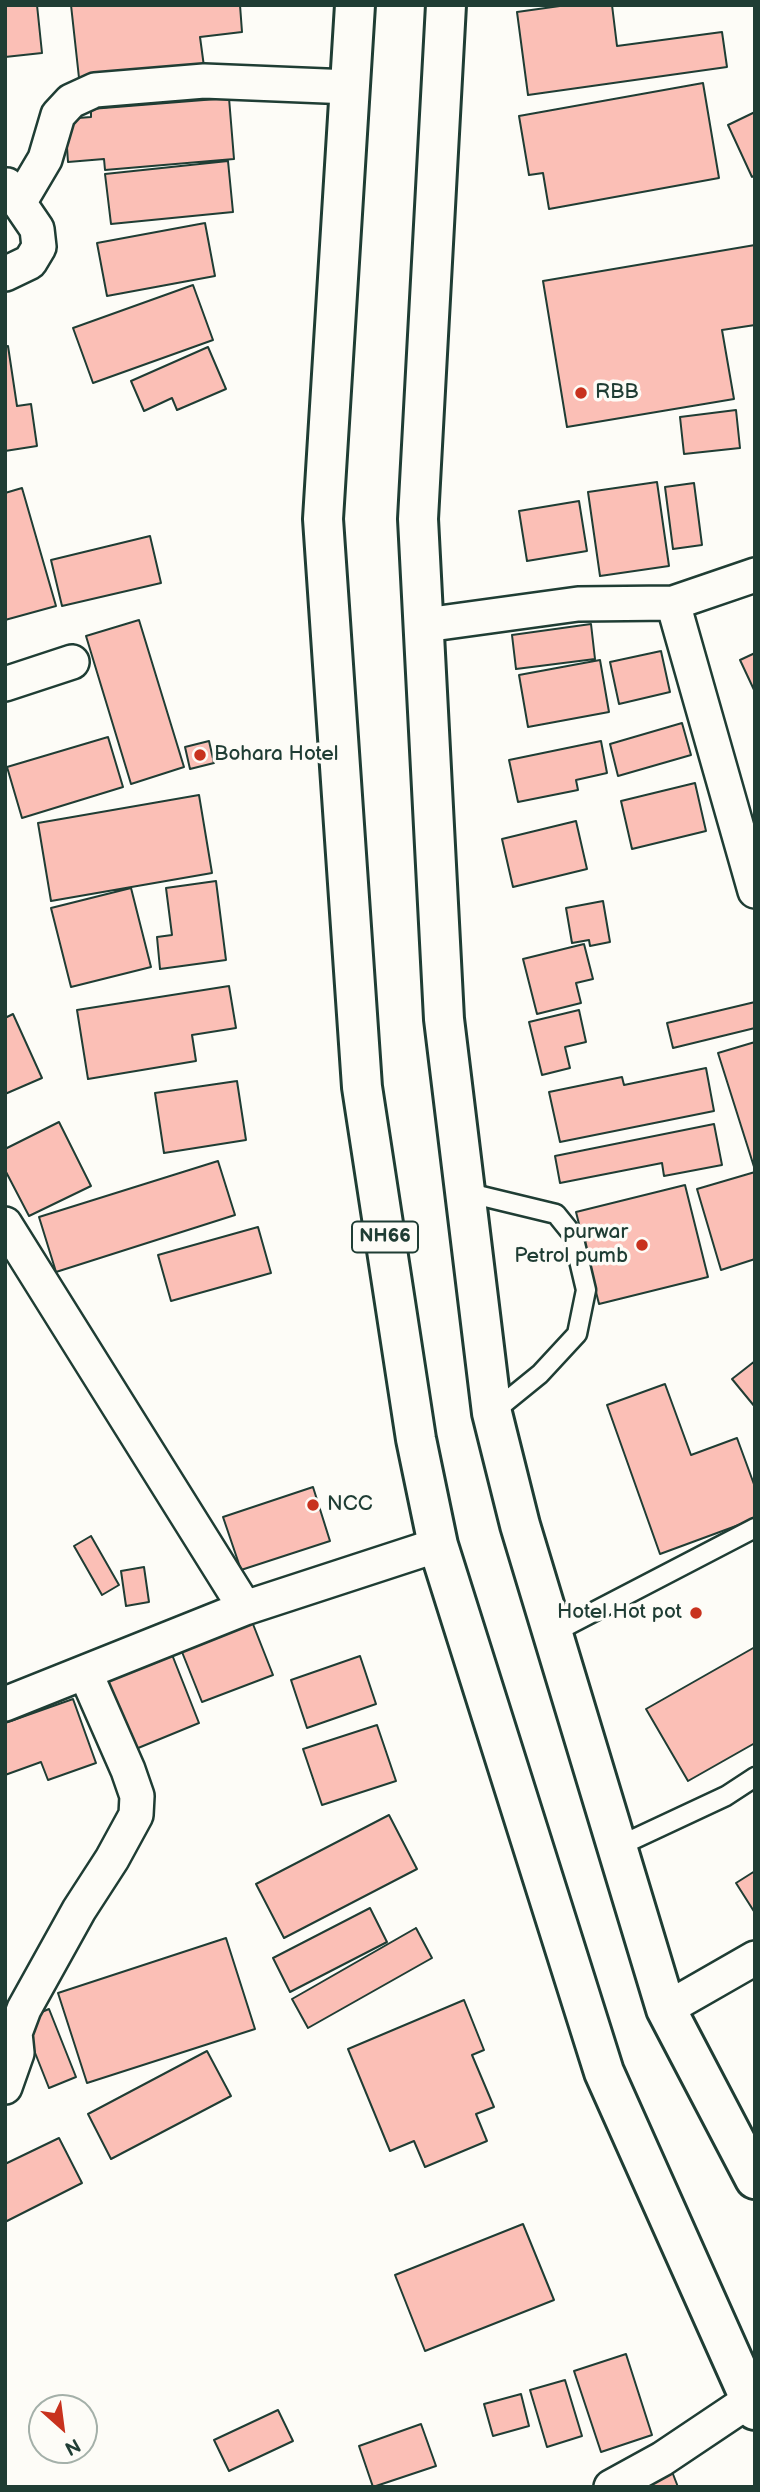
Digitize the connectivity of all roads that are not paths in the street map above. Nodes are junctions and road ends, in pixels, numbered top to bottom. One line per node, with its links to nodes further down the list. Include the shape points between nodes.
1 (355, 5): 3 (highway, NH66)
2 (446, 5): 8 (highway, via 418,519)
3 (350, 86): 4 (street, via 204,81 95,90 71,101 58,115 45,159); 16 (highway, NH66, via 323,519 362,1087 416,1439)
4 (12, 193): 5 (street, via 37,229 39,247 30,262)
5 (5, 274)
6 (755, 575): 7 (street)
7 (673, 603): 8 (street, via 578,604); 11 (street)
8 (425, 625): 12 (highway, via 444,1019)
9 (72, 662): 10 (street)
10 (5, 684)
11 (755, 891)
12 (465, 1192): 14 (highway); 14 (lane, via 556,1214 573,1235 586,1290 577,1334 540,1374)
13 (5, 1224): 17 (street)
14 (492, 1413): 18 (highway)
15 (755, 1528): 18 (lane)
16 (438, 1545): 17 (street); 27 (highway, NH66, via 604,2072)
17 (246, 1608): 19 (street)
18 (553, 1633): 22 (highway)
19 (85, 1672): 20 (street); 25 (street, via 128,1770 136,1815 24,2009 15,2033 17,2053)
20 (5, 1704)
21 (755, 1777): 22 (lane, via 726,1796)
22 (617, 1847): 24 (highway)
23 (755, 1958): 24 (street)
24 (666, 2009): 26 (highway)
25 (5, 2087)
26 (755, 2179)
27 (752, 2405): 28 (street)
28 (611, 2487)

